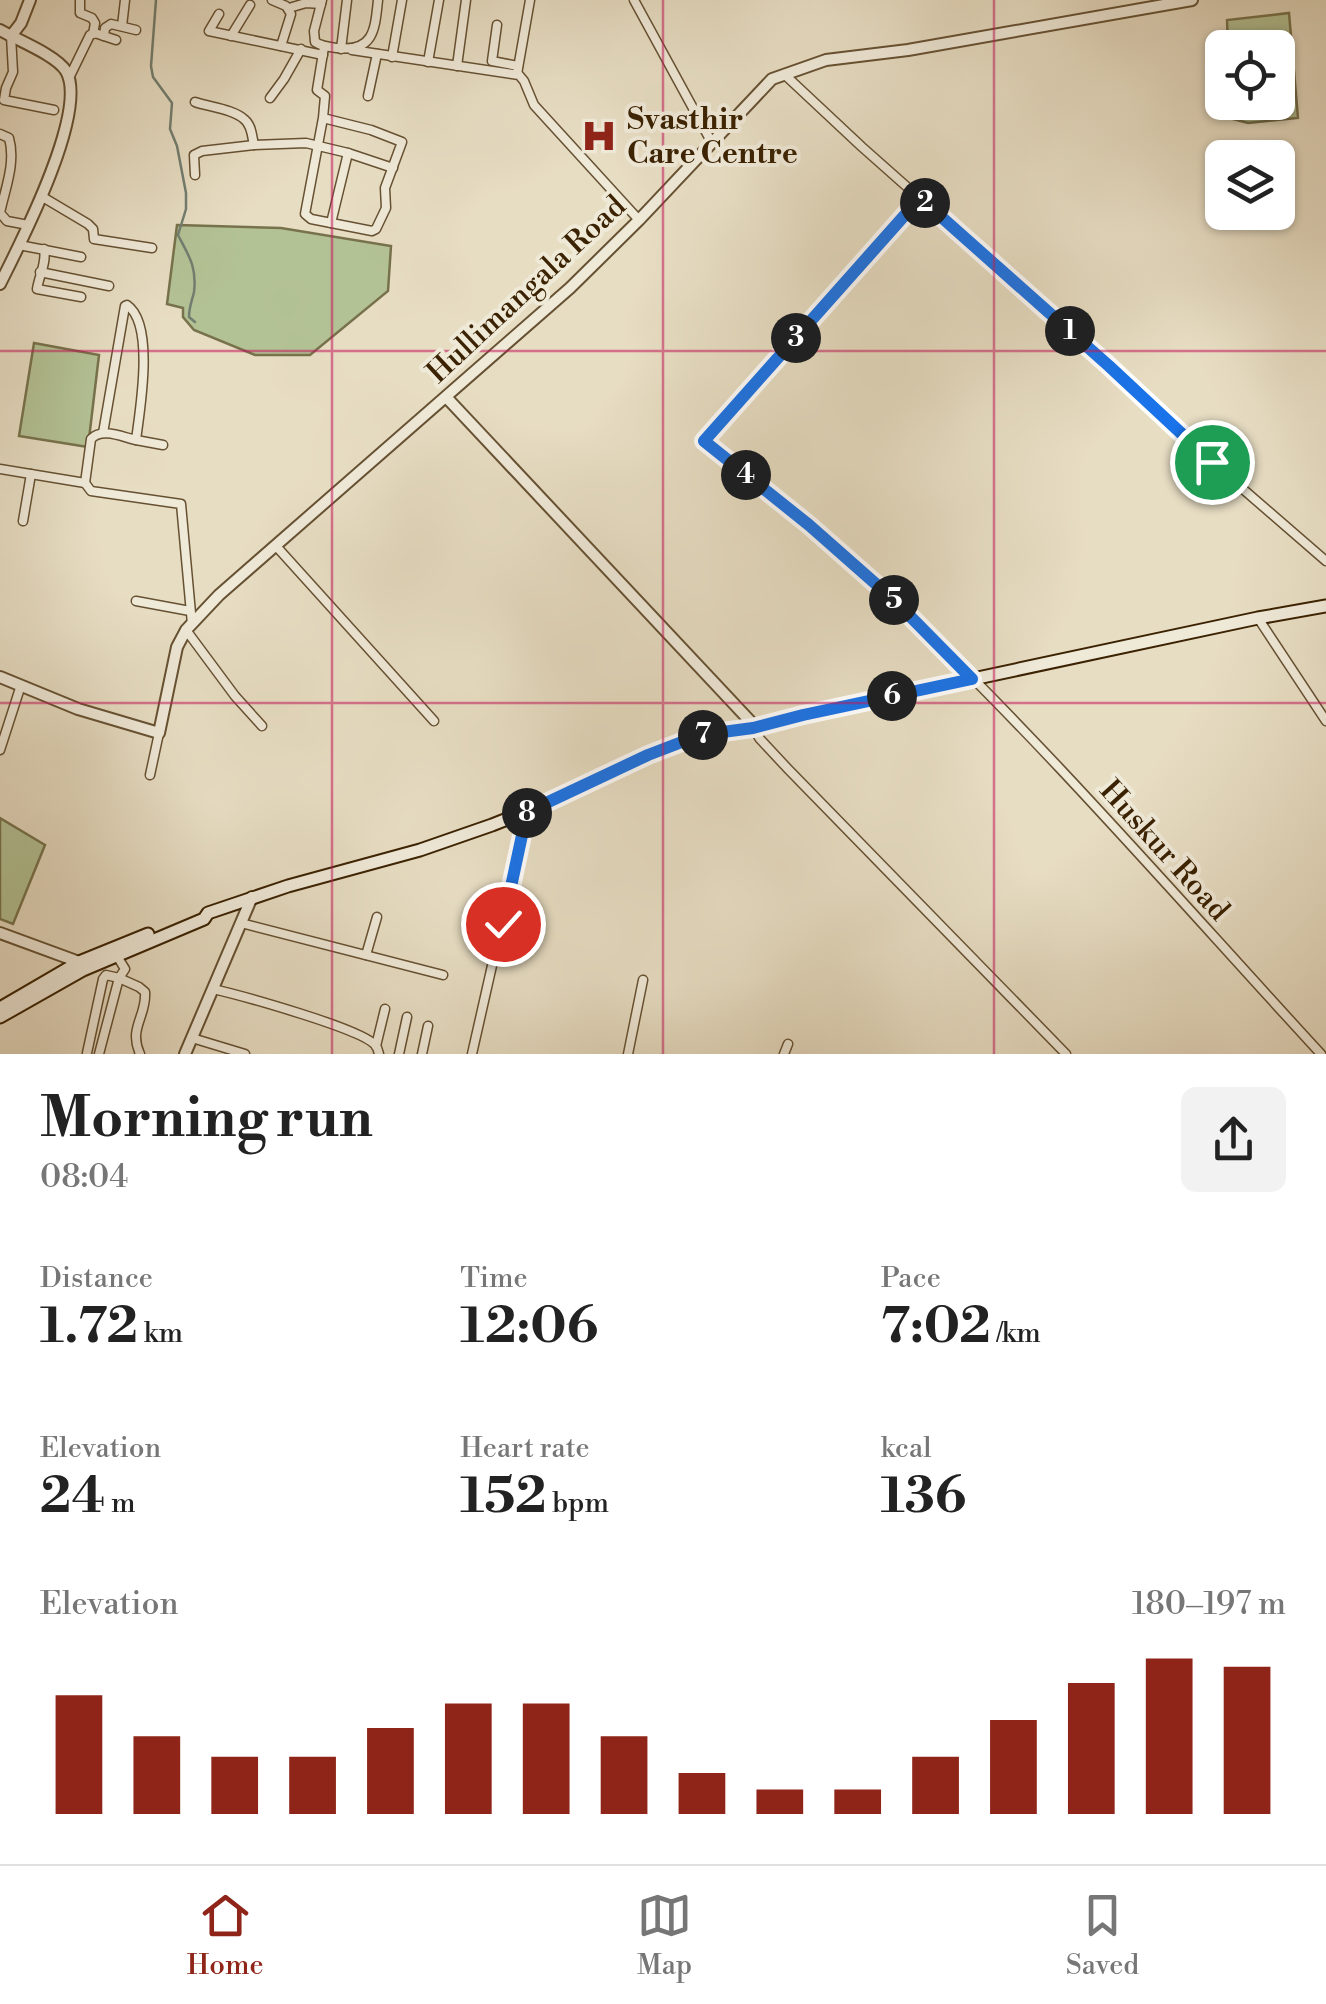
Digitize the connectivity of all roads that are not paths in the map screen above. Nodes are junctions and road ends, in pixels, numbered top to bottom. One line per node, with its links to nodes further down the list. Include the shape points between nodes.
1 (30, 0): 20 (street, via 21,23)
2 (80, 0): 21 (street, via 80,13 96,23)
3 (125, 0): 18 (street)
4 (272, 0): 15 (street)
5 (347, 0): 26 (street)
6 (378, 0): 28 (street, via 371,36)
7 (402, 0): 31 (street)
8 (439, 0): 34 (street)
9 (466, 0): 35 (street)
10 (530, 0): 36 (street)
11 (634, 0): 46 (street)
12 (1192, 0): 37 (street, Hullimangala Road, via 826,60)
13 (321, 2): 15 (street); 29 (street, via 313,36)
14 (250, 5): 23 (street)
15 (289, 8): 25 (street)
16 (219, 14): 23 (street, via 209,31)
17 (497, 25): 36 (street, via 492,62)
18 (122, 26): 19 (street); 22 (street, via 108,25)
19 (136, 30)
20 (4, 34): 33 (street); 38 (street, via 63,66)
21 (93, 34): 22 (street); 38 (street)
22 (104, 36): 24 (street)
23 (231, 36): 25 (street)
24 (116, 40)
25 (281, 46): 27 (street)
26 (341, 48): 28 (street); 29 (street)
27 (300, 49): 29 (street); 40 (street)
28 (352, 50): 30 (street)
29 (324, 51): 44 (street, via 317,90 325,96)
30 (377, 54): 31 (street); 39 (street)
31 (392, 57): 34 (street)
32 (0, 60): 33 (street)
33 (12, 60): 42 (street)
34 (428, 62): 35 (street)
35 (457, 66): 36 (street)
36 (518, 70): 54 (street, via 534,106)
37 (784, 74): 46 (street, Hullimangala Road); 53 (street)
38 (69, 78): 52 (street, via 67,126)
39 (368, 96)
40 (270, 98)
41 (195, 102): 47 (street, via 245,120)
42 (2, 103): 43 (street)
43 (54, 110)
44 (323, 118): 48 (street); 50 (street, via 399,140)
45 (0, 134): 56 (street, via 12,146 0,213)
46 (712, 142): 54 (street, Hullimangala Road)
47 (254, 145): 48 (street); 51 (street, via 194,155)
48 (318, 145): 49 (street); 55 (street, via 305,214)
49 (348, 153): 50 (street); 55 (street)
50 (393, 168): 55 (street, via 376,228)
51 (195, 175)
52 (41, 196): 56 (street); 58 (street, via 88,224 94,239)
53 (920, 198): 74 (street); 80 (street, Huskur Road, via 704,441 894,600)
54 (638, 220): 65 (street, Hullimangala Road)
55 (331, 223)
56 (28, 225): 57 (street)
57 (19, 246): 59 (street); 62 (street)
58 (152, 248)
59 (44, 250): 60 (street); 61 (street)
60 (81, 257)
61 (40, 272): 63 (street); 64 (street, via 37,289)
62 (0, 284)
63 (108, 286)
64 (81, 297)
65 (446, 398): 73 (street, Hullimangala Road); 84 (street)
66 (102, 433): 67 (street); 67 (street, via 127,305 144,343); 71 (street, via 91,439)
67 (136, 440): 68 (street)
68 (163, 446)
69 (0, 469): 70 (street)
70 (31, 474): 71 (street); 72 (street)
71 (86, 483): 78 (street, via 91,491 181,504)
72 (23, 521)
73 (276, 546): 78 (street, Hullimangala Road); 82 (street)
74 (1326, 561)
75 (136, 601): 78 (street)
76 (1326, 606): 77 (main road)
77 (1258, 618): 80 (main road); 83 (street)
78 (189, 621): 85 (street, via 235,696); 86 (street, Hullimangala Road, via 177,646)
79 (0, 677): 81 (street)
80 (972, 679): 84 (main road); 119 (street, Huskur Road)
81 (20, 685): 86 (street); 87 (street)
82 (434, 721)
83 (1326, 721)
84 (751, 725): 89 (main road, via 648,755); 118 (street)
85 (262, 726)
86 (159, 732): 88 (street, Hullimangala Road)
87 (0, 750)
88 (150, 775)
89 (527, 812): 90 (main road); 116 (street)
90 (252, 897): 91 (main road); 93 (street)
91 (208, 914): 96 (main road); 97 (main road)
92 (377, 917): 95 (street)
93 (241, 923): 95 (street); 101 (street)
94 (0, 932): 97 (street)
95 (366, 955): 98 (street)
96 (117, 956): 97 (main road); 99 (street, via 125,969)
97 (81, 966): 102 (main road); 104 (main road)
98 (443, 975)
99 (119, 978): 109 (street, via 102,979); 110 (street); 111 (street, via 145,992 135,1030)
100 (643, 980): 117 (street)
101 (212, 989): 107 (street); 108 (street, via 360,1036)
102 (0, 1008)
103 (385, 1009): 108 (street)
104 (0, 1017)
105 (407, 1017): 114 (street)
106 (428, 1026): 115 (street)
107 (192, 1038): 112 (street); 113 (street)
108 (378, 1050)
109 (87, 1054)
110 (100, 1054)
111 (140, 1054)
112 (185, 1054)
113 (245, 1054)
114 (399, 1054)
115 (422, 1054)
116 (472, 1054)
117 (628, 1054)
118 (1066, 1054)
119 (1321, 1054)

